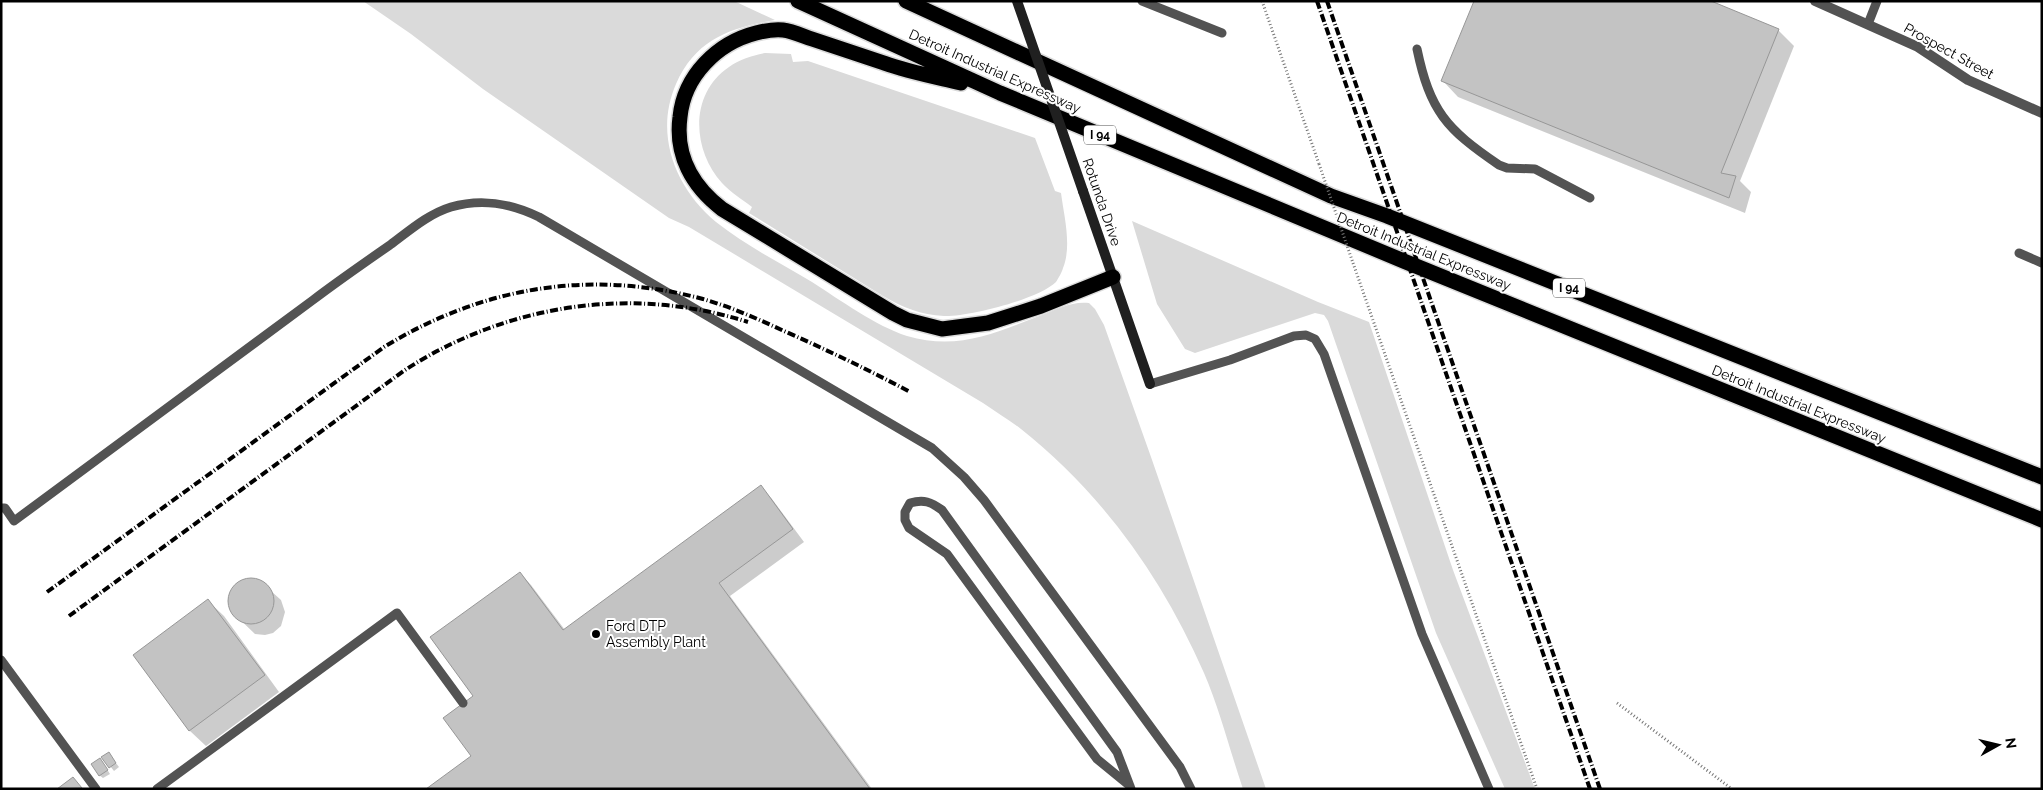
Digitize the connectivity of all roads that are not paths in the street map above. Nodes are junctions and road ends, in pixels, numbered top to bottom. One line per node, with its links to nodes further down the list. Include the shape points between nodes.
1 (798, 1): 12 (highway, Detroit Industrial Expressway / I 94)
2 (906, 1): 8 (highway, Detroit Industrial Expressway / I 94)
3 (922, 1): 8 (highway)
4 (1017, 1): 17 (main road, Rotunda Drive, bridge)
5 (1142, 1): 10 (lane)
6 (1816, 1): 9 (street, Prospect Street)
7 (1877, 1): 9 (lane)
8 (947, 19): 19 (highway, Detroit Industrial Expressway / I 94, via 1331,196)
9 (1868, 24): 13 (street, Prospect Street, via 1918,47 1968,80)
10 (1222, 33)
11 (1417, 49): 14 (lane, via 1431,98 1440,115 1455,131 1499,165 1535,169)
12 (1000, 93): 17 (highway, via 886,64 782,30 764,31 733,41 701,67 688,86 681,107 678,129 681,152 702,191 722,208 893,313 920,324 942,329 988,324); 21 (highway, Detroit Industrial Expressway / I 94)
13 (2042, 113)
14 (1590, 198)
15 (2019, 253): 16 (lane)
16 (2042, 263)
17 (1113, 277): 18 (main road, Rotunda Drive)
18 (1150, 384): 28 (lane, via 1230,360 1294,336 1306,335 1315,339 1324,354 1422,634)
19 (2042, 477)
20 (1, 508): 27 (lane, via 5,508 14,521 429,217 450,207 483,202 503,203 539,217 946,459 990,508 1180,767)
21 (2042, 520)
22 (1, 660): 25 (lane)
23 (463, 703): 26 (lane, via 397,613)
24 (1130, 787): 24 (lane, via 1117,752 942,510 930,502 910,503 905,512 909,528 947,554 1097,760)
25 (96, 789)
26 (157, 789)
27 (1191, 789)
28 (1489, 789)

